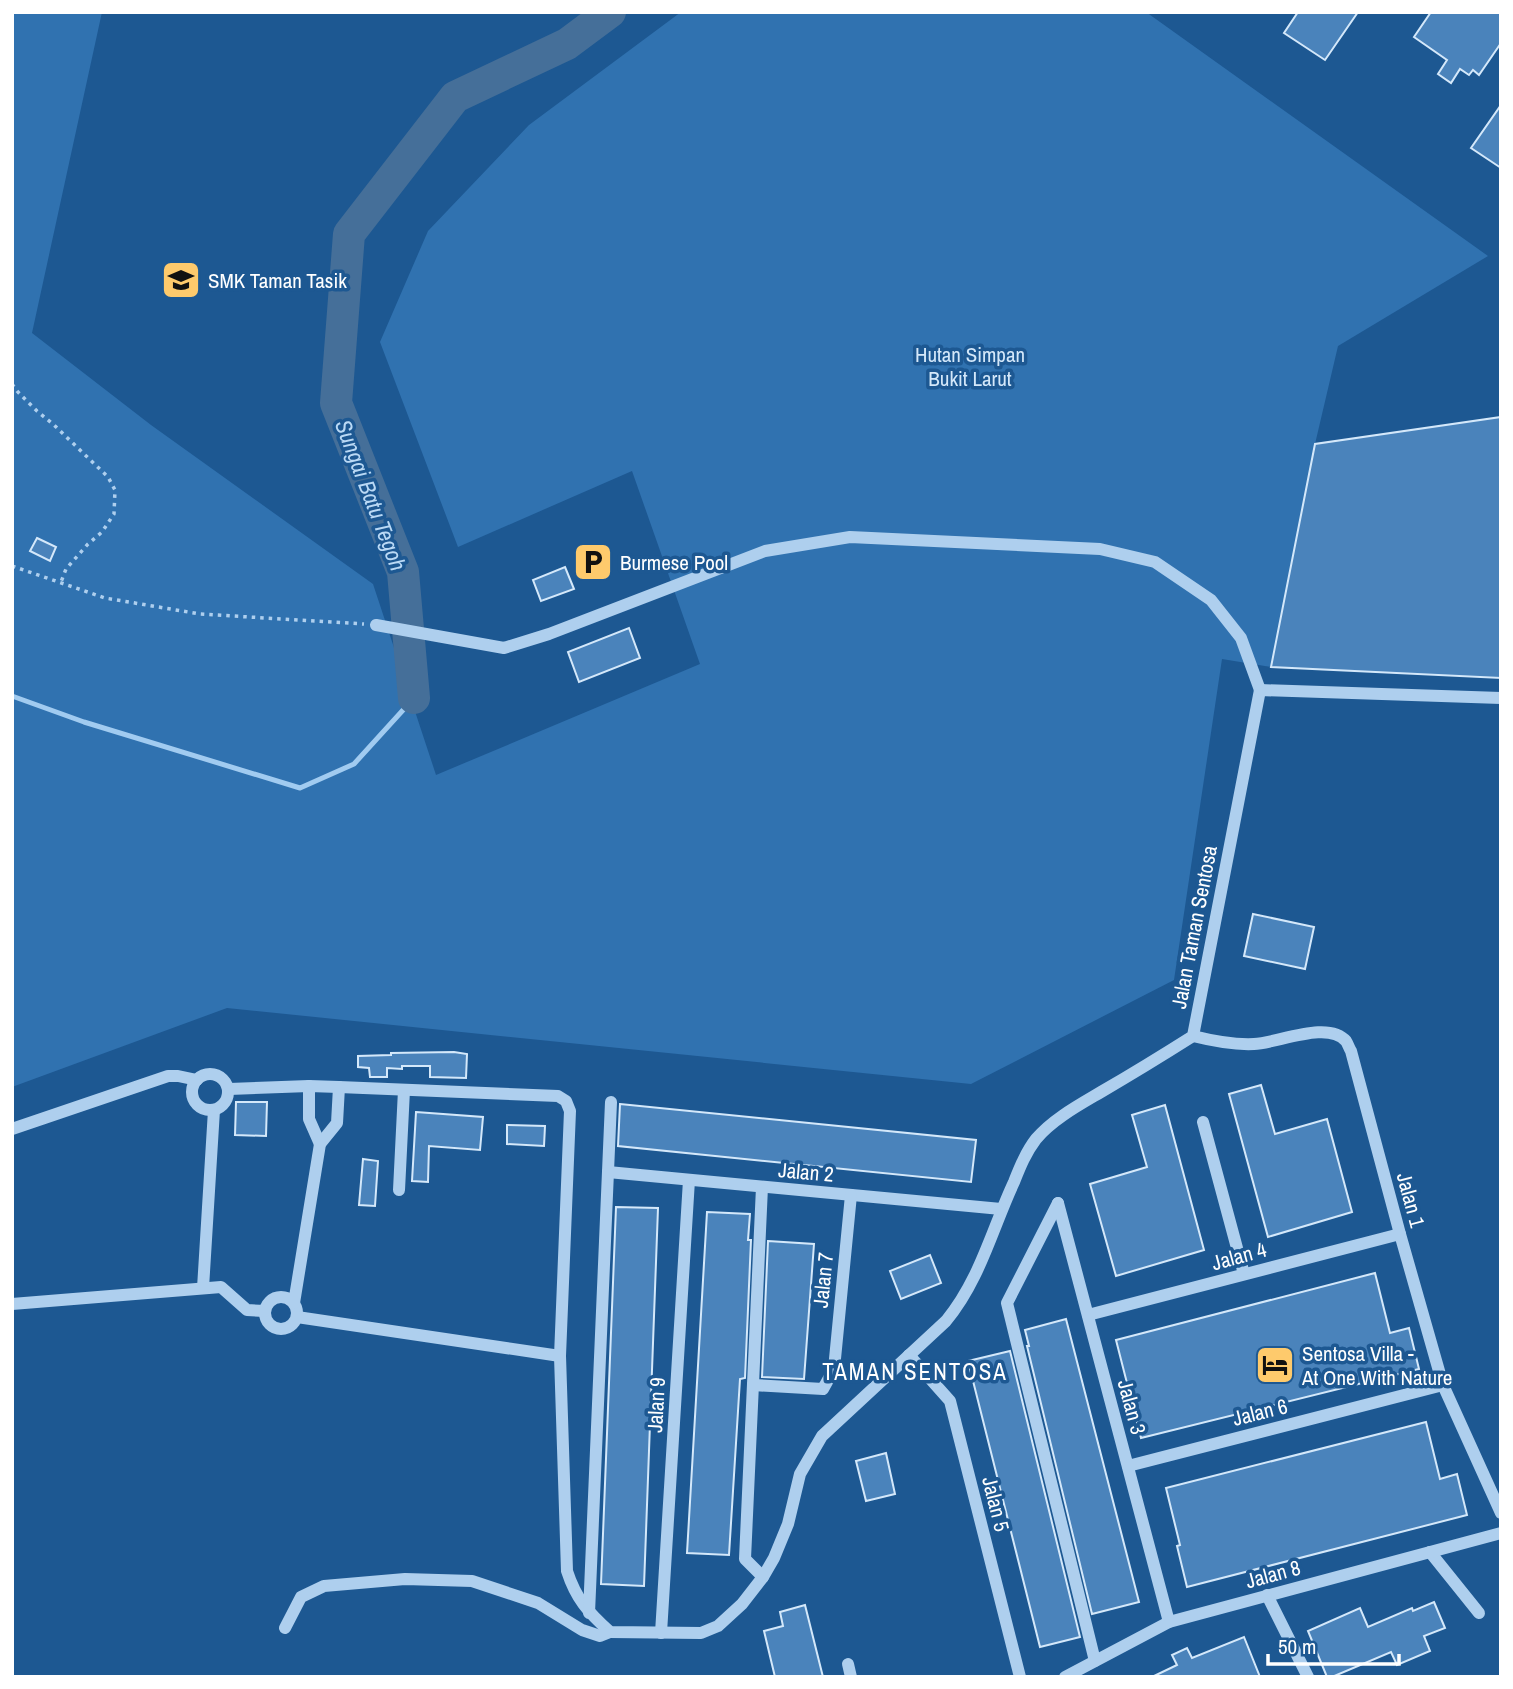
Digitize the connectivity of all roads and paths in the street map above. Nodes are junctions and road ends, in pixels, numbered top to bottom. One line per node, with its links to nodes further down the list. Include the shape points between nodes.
1 (12, 384): 3 (path, via 108,477 115,490 114,514 66,569)
2 (12, 566): 3 (path)
3 (61, 582): 4 (path, via 105,598 200,614)
4 (376, 625): 5 (street, via 504,648 765,551 850,537 1100,549 1155,562 1211,600 1241,638)
5 (1260, 690): 6 (street); 7 (street, Jalan Taman Sentosa)
6 (1501, 698)
7 (1193, 1037): 23 (street, Jalan Taman Sentosa, via 1048,1127 1035,1140); 24 (street, Jalan 1, via 1254,1044 1308,1032 1334,1034 1345,1040)
8 (197, 1080): 11 (street, via 213,1074); 14 (street, via 192,1090 194,1101 202,1109); 16 (street, via 168,1076)
9 (309, 1086): 10 (street); 11 (street); 17 (street, via 309,1119)
10 (339, 1087): 12 (street); 17 (street, via 337,1122)
11 (229, 1089): 14 (street, via 224,1105)
12 (404, 1090): 21 (street); 33 (street, via 558,1096 566,1101 570,1111)
13 (611, 1102): 18 (street)
14 (214, 1110): 26 (street)
15 (1203, 1122): 25 (street)
16 (12, 1129)
17 (320, 1144): 27 (street)
18 (608, 1172): 19 (street, Jalan 2); 42 (street)
19 (689, 1180): 20 (street, Jalan 2); 47 (street, Jalan 9)
20 (762, 1187): 22 (street, Jalan 2); 34 (street)
21 (399, 1190)
22 (851, 1195): 23 (street, Jalan 2); 34 (street, Jalan 7, via 834,1370 824,1389)
23 (1001, 1209): 32 (street, Jalan Taman Sentosa, via 959,1305)
24 (1400, 1234): 25 (street, Jalan 4); 35 (street, Jalan 1)
25 (1244, 1274): 30 (street, Jalan 4)
26 (203, 1287): 28 (street); 29 (street, via 221,1287 247,1310)
27 (294, 1303): 29 (street, via 286,1297 275,1298); 31 (street)
28 (12, 1304)
29 (265, 1311): 31 (street, via 275,1329 286,1329)
30 (1088, 1315): 36 (street, Jalan 3); 48 (street, Jalan 3, via 1058,1203 1007,1303)
31 (297, 1317): 33 (street)
32 (909, 1355): 40 (street, Jalan Taman Sentosa, via 822,1436 800,1474 788,1524); 49 (street, Jalan 5, via 950,1401)
33 (559, 1356): 42 (street, via 567,1571)
34 (753, 1385): 40 (street, via 745,1559)
35 (1443, 1385): 36 (street, Jalan 6); 37 (street, Jalan 1)
36 (1128, 1466): 44 (street, Jalan 3)
37 (1501, 1513)
38 (1501, 1533): 39 (street, Jalan 8)
39 (1430, 1552): 41 (street, Jalan 8); 43 (street)
40 (763, 1577): 47 (street, Jalan Taman Sentosa, via 718,1626 701,1633)
41 (1268, 1595): 44 (street, Jalan 8); 51 (street)
42 (589, 1613): 46 (street)
43 (1479, 1613)
44 (1169, 1622): 48 (street, Jalan 8)
45 (285, 1628): 46 (street, Jalan Taman Sentosa, via 301,1597 324,1586 405,1579 472,1581 538,1603 582,1630 600,1636)
46 (610, 1632): 47 (street, Jalan Taman Sentosa)
47 (662, 1633)
48 (1095, 1661): 50 (street, Jalan 8)
49 (1020, 1677)
50 (1065, 1677)
51 (1308, 1677)

